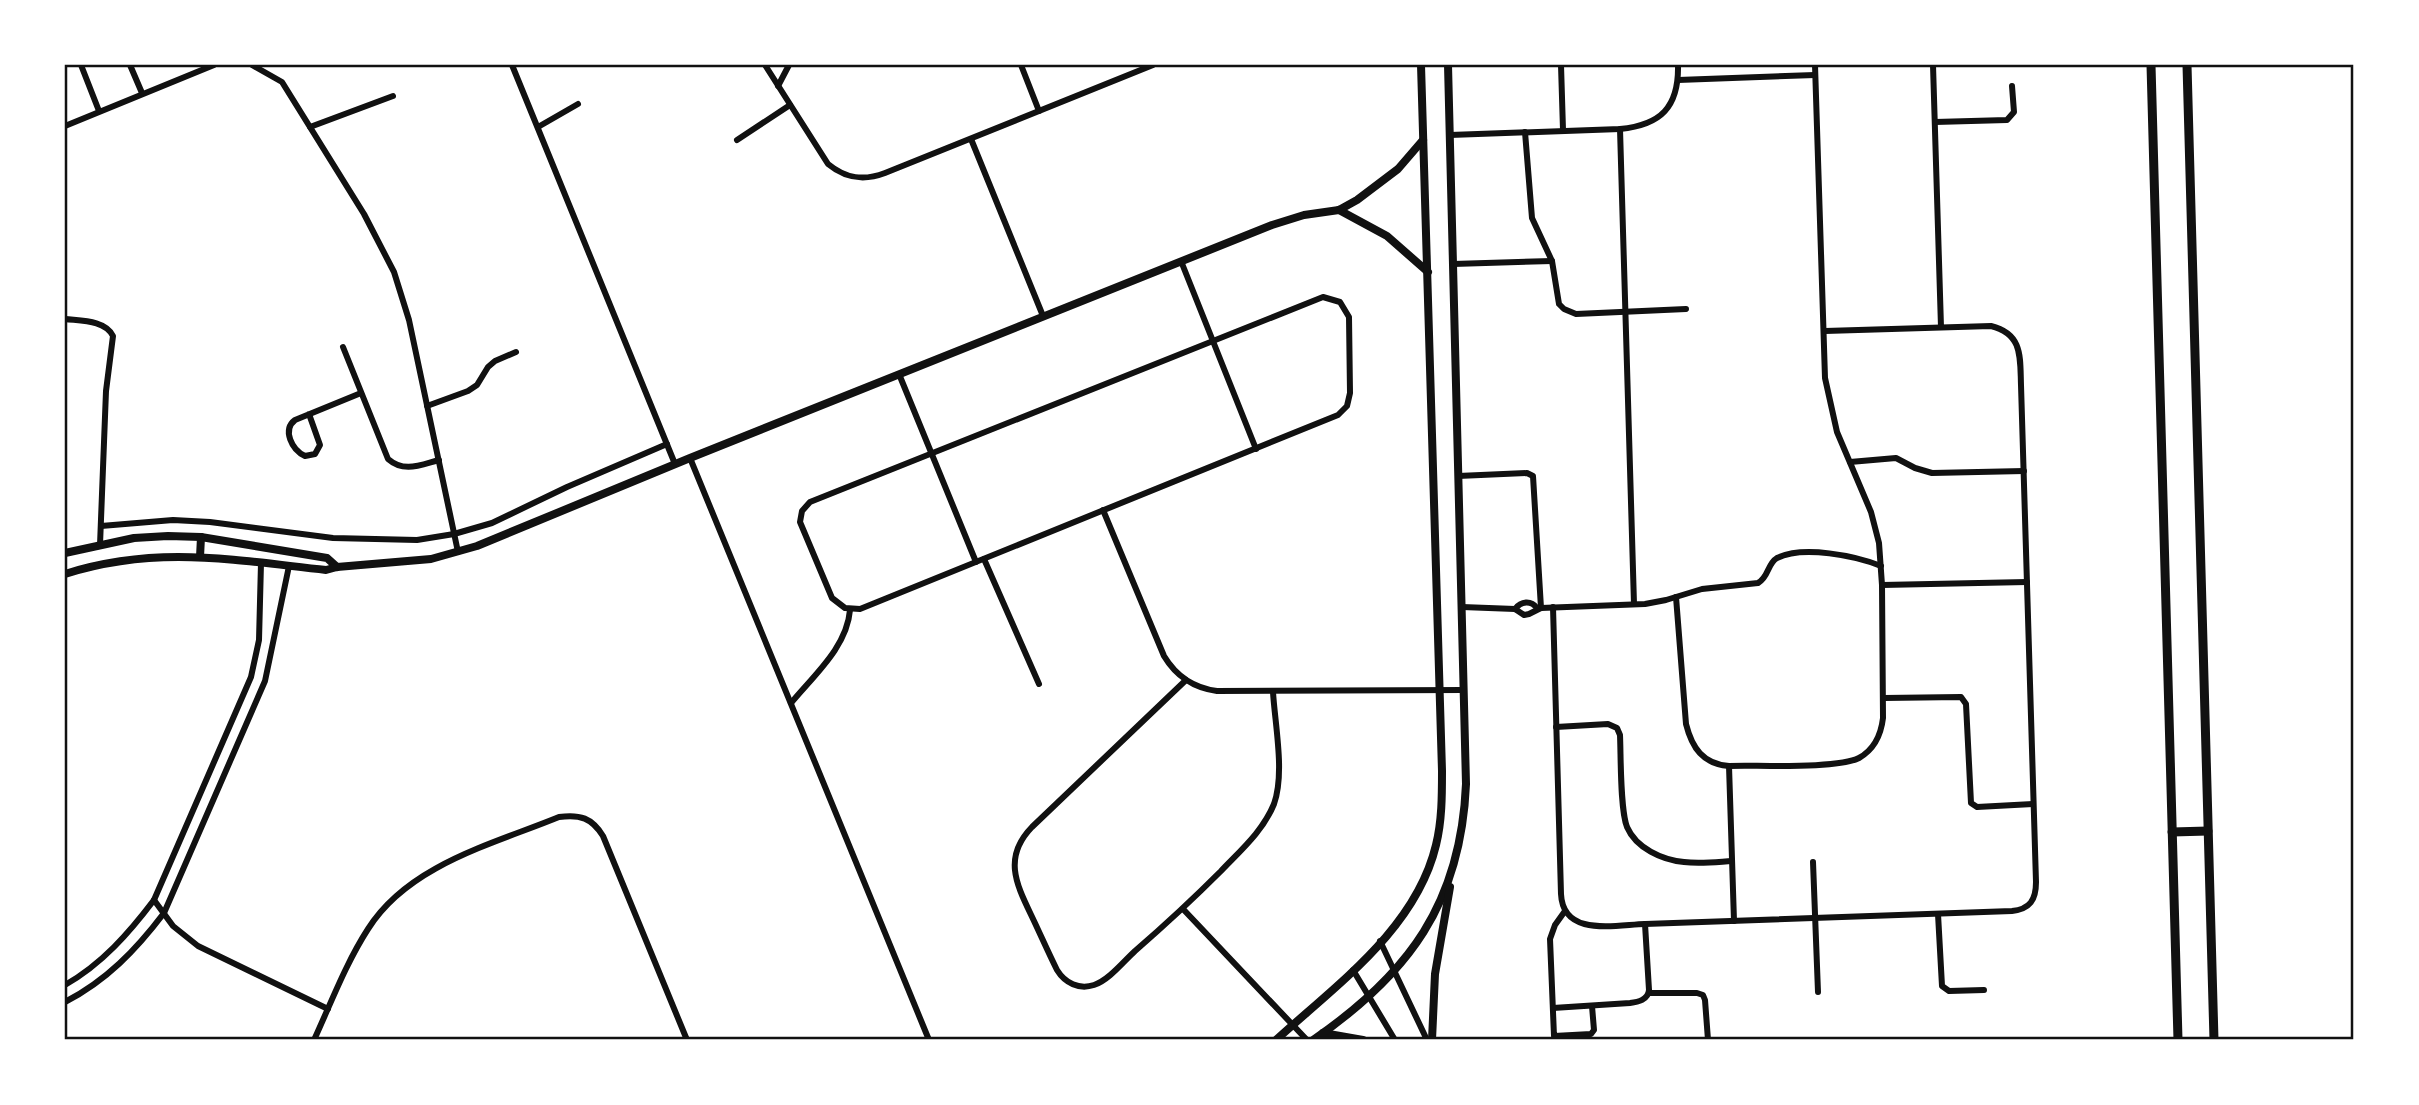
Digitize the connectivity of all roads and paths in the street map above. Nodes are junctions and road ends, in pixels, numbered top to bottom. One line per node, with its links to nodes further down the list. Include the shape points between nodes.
1 (81, 65): 28 (street)
2 (130, 65): 24 (street)
3 (214, 65): 24 (street)
4 (252, 65): 19 (street)
5 (272, 65): 19 (street)
6 (512, 65): 33 (street)
7 (765, 65): 22 (street)
8 (789, 65): 22 (street)
9 (1021, 65): 29 (street)
10 (1153, 65): 29 (street)
11 (1421, 65): 40 (street)
12 (1448, 65): 37 (street)
13 (1561, 65): 35 (street)
14 (1678, 65): 21 (street)
15 (1815, 65): 20 (street)
16 (1933, 65): 30 (street)
17 (2151, 65): 105 (main road)
18 (2187, 65): 104 (main road)
19 (270, 73): 32 (street, via 282,82)
20 (1815, 75): 21 (street); 51 (street)
21 (1678, 80): 34 (street, via 1673,99 1660,117)
22 (778, 86): 27 (street)
23 (2012, 86): 30 (street, via 2014,112 2007,120)
24 (142, 93): 28 (street)
25 (393, 96): 32 (street)
26 (578, 104): 33 (street)
27 (790, 105): 38 (street, via 828,164 851,177 876,177); 39 (street)
28 (99, 111): 31 (street)
29 (1039, 111): 38 (street)
30 (1935, 122): 50 (street)
31 (65, 126)
32 (310, 127): 57 (street, via 394,272)
33 (538, 127): 59 (street)
34 (1620, 129): 35 (street); 47 (street)
35 (1563, 131): 36 (street)
36 (1525, 132): 37 (street); 43 (street, via 1530,211)
37 (1450, 135): 44 (street)
38 (971, 139): 48 (street)
39 (737, 140)
40 (1423, 140): 41 (street, via 1387,179); 45 (street)
41 (1339, 210): 42 (street, via 1288,219); 45 (street, via 1387,236)
42 (1181, 261): 48 (street); 52 (street)
43 (1552, 261): 44 (street); 47 (street, via 1557,298 1564,309 1576,314)
44 (1453, 264): 67 (street)
45 (1428, 272): 97 (street)
46 (1686, 309): 47 (street)
47 (1624, 312): 86 (street)
48 (1043, 316): 55 (street)
49 (65, 318): 69 (street, via 103,325 113,336 106,391)
50 (1941, 327): 51 (street); 66 (street, via 1990,326 2006,332 2017,344)
51 (1825, 331): 64 (street, via 1827,393)
52 (1213, 340): 60 (street); 60 (street, via 1323,297 1340,302 1347,311 1347,406 1338,415); 61 (street)
53 (343, 347): 56 (street)
54 (516, 352): 57 (street, via 495,361 468,391)
55 (899, 374): 61 (street); 62 (street)
56 (361, 393): 58 (street); 63 (street, via 384,450 395,465 414,467)
57 (428, 406): 63 (street)
58 (309, 414): 58 (street, via 291,422 288,430 296,450 305,456 315,454 320,444)
59 (667, 444): 65 (street); 70 (street, via 492,523)
60 (1256, 449): 68 (street)
61 (931, 452): 77 (street); 91 (street, via 815,499 802,510 802,528 829,593)
62 (690, 458): 65 (street); 100 (street)
63 (439, 460): 70 (street)
64 (1850, 462): 66 (street, via 1896,458 1932,473); 80 (street, via 1874,521)
65 (676, 464): 74 (street)
66 (2024, 471): 83 (street)
67 (1458, 476): 87 (street); 89 (street, via 1533,476)
68 (1103, 510): 76 (street); 94 (street, via 1164,656)
69 (101, 526): 70 (street, via 173,520 389,541); 72 (street)
70 (454, 534): 74 (street)
71 (201, 537): 72 (street); 75 (street); 81 (street, via 327,558)
72 (100, 545): 73 (street)
73 (65, 552)
74 (458, 552): 81 (street, via 402,563)
75 (200, 557): 78 (street); 82 (street, via 121,560)
76 (984, 559): 77 (street); 95 (street)
77 (976, 562): 91 (street)
78 (261, 563): 79 (street); 92 (street)
79 (289, 566): 81 (street); 93 (street)
80 (1881, 566): 84 (street); 85 (street, via 1835,554 1794,554 1774,561 1758,583 1702,589)
81 (337, 567)
82 (65, 574)
83 (2027, 582): 84 (street); 103 (street)
84 (1882, 584): 99 (street)
85 (1676, 597): 86 (street); 102 (street, via 1688,734 1703,758)
86 (1634, 604): 88 (street)
87 (1462, 607): 90 (street); 96 (street)
88 (1553, 607): 89 (street); 101 (street)
89 (1539, 608): 90 (street, via 1528,602); 90 (street, via 1524,615)
90 (1515, 609)
91 (850, 610): 100 (street, via 839,645)
92 (257, 657): 93 (street); 109 (street)
93 (270, 660): 112 (street, via 258,701)
94 (1186, 680): 98 (street, via 1217,691); 110 (street, via 1027,832 1014,866 1016,881 1055,967 1063,979 1078,986 1099,982)
95 (1039, 684)
96 (1464, 690): 97 (street); 108 (street, via 1464,818)
97 (1439, 691): 98 (street); 117 (street, via 1442,807 1436,846 1418,891)
98 (1273, 692): 110 (street, via 1279,773 1274,802 1252,839)
99 (1884, 698): 102 (street, via 1879,738 1857,759); 103 (street, via 1961,696 1966,704 1971,803 1977,807)
100 (791, 704): 133 (street)
101 (1556, 726): 106 (street, via 1608,724 1617,728 1626,822 1642,846 1673,861); 111 (street)
102 (1729, 766): 106 (street)
103 (2033, 804): 113 (street, via 2036,890 2028,906 2016,911)
104 (2208, 831): 105 (main road); 142 (main road)
105 (2172, 832): 141 (main road)
106 (1732, 861): 115 (street)
107 (1813, 862): 114 (street)
108 (1452, 874): 119 (street, via 1421,937); 139 (street)
109 (155, 900): 112 (street); 120 (street, via 104,957)
110 (1183, 909): 129 (street)
111 (1565, 911): 116 (street, via 1573,921 1585,925); 127 (street, via 1550,939)
112 (164, 913): 125 (street, via 110,973); 128 (street, via 198,946)
113 (1938, 914): 114 (street); 121 (street, via 1942,986 1949,991)
114 (1816, 918): 115 (street); 122 (street)
115 (1734, 921): 116 (street)
116 (1645, 924): 123 (street)
117 (1380, 942): 118 (street); 119 (street)
118 (1353, 970): 124 (street); 129 (street)
119 (1395, 971): 124 (street); 139 (street)
120 (65, 985)
121 (1984, 990)
122 (1818, 992)
123 (1649, 993): 126 (street, via 1634,1003); 140 (street, via 1703,995)
124 (1368, 996): 130 (street); 138 (street)
125 (65, 1002)
126 (1592, 1006): 127 (street); 127 (street, via 1594,1030 1590,1035 1555,1036)
127 (1553, 1008)
128 (328, 1009): 131 (street); 132 (street, via 369,926 410,883 449,862 574,815 596,825 603,836)
129 (1293, 1025): 134 (street); 135 (street)
130 (1323, 1033): 136 (street); 137 (street)
131 (314, 1040)
132 (687, 1040)
133 (929, 1040)
134 (1276, 1040)
135 (1307, 1040)
136 (1313, 1040)
137 (1363, 1040)
138 (1395, 1040)
139 (1429, 1040)
140 (1707, 1040)
141 (2178, 1040)
142 (2214, 1040)

